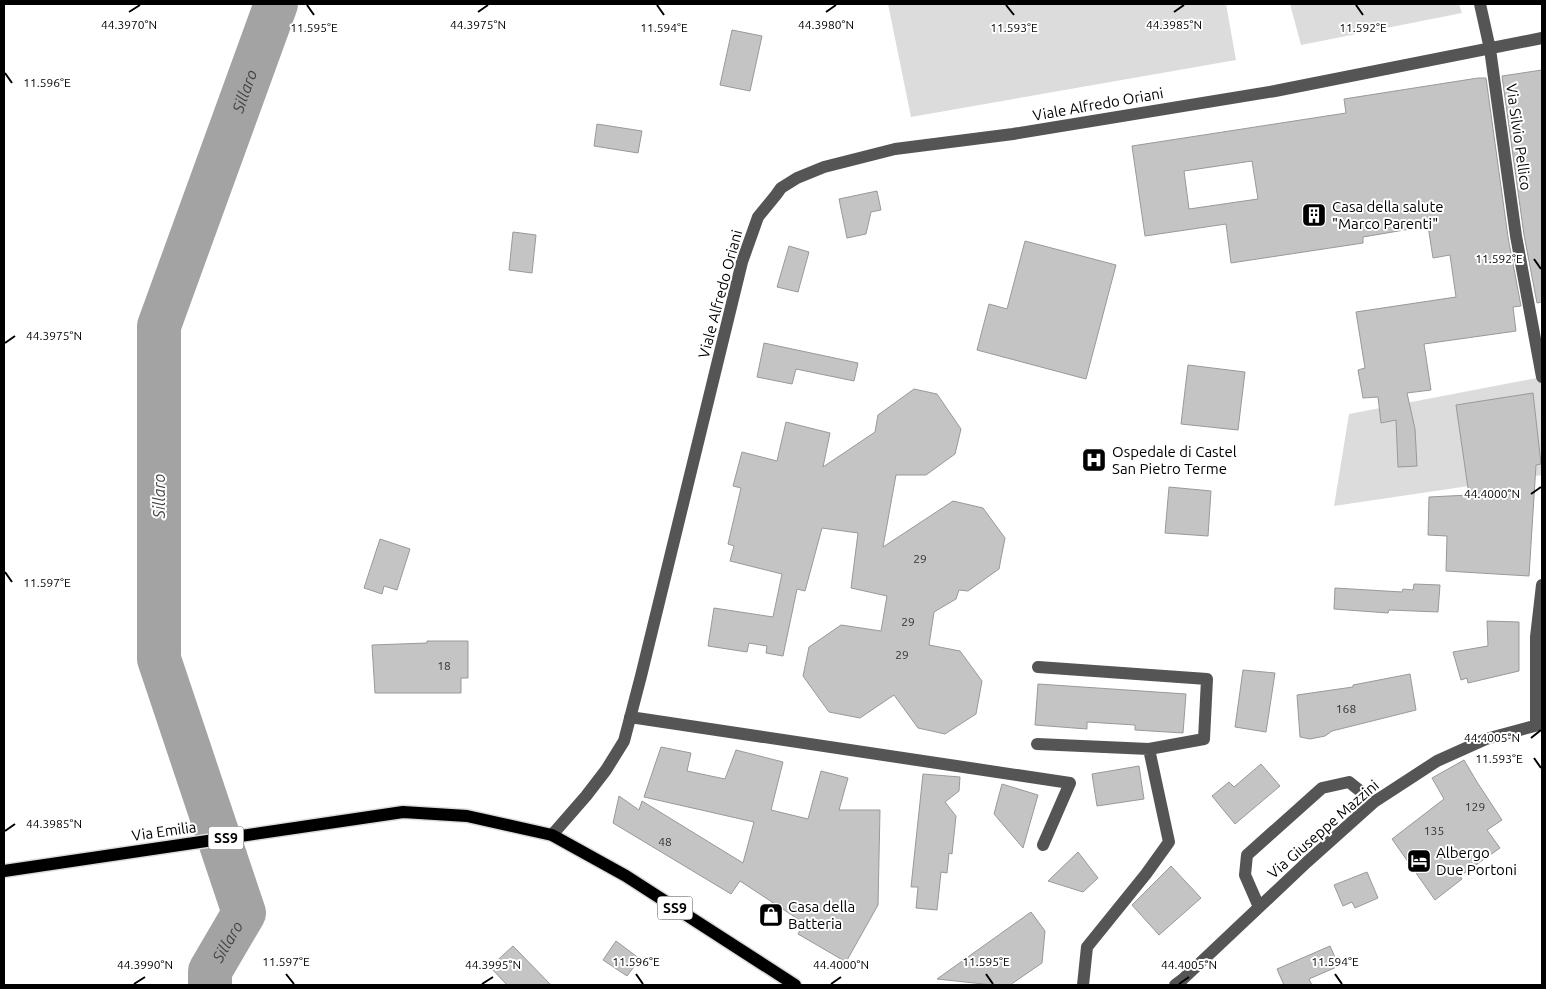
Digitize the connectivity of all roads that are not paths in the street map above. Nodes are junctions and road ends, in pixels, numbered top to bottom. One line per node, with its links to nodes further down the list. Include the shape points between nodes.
1 (1480, 4): 3 (street, Via Silvio Pellico)
2 (1542, 38): 3 (street, Viale Alfredo Oriani)
3 (1490, 49): 4 (street, Via Silvio Pellico, via 1516,236); 7 (street, Viale Alfredo Oriani, via 1275,91 1013,134 895,149 824,167 782,188 758,217 742,262)
4 (1542, 377)
5 (1542, 585): 8 (street, via 1536,637)
6 (1038, 667): 10 (street, via 1207,679 1204,740)
7 (630, 717): 12 (street, Viale Alfredo Oriani, via 624,741 606,770); 13 (street, via 1070,783)
8 (1539, 725): 11 (street, Via Giuseppe Mazzini, via 1486,739 1438,761)
9 (1037, 744): 10 (street)
10 (1150, 749): 17 (street, via 1169,842 1087,947)
11 (1374, 802): 15 (street, Via Giuseppe Mazzini); 15 (street, via 1349,782 1322,788 1247,855 1245,875)
12 (552, 835): 14 (main road, Via Emilia / SS9, via 467,816 403,812); 16 (main road, SS9, via 626,876)
13 (1043, 845)
14 (4, 872)
15 (1260, 907): 18 (street, Via Giuseppe Mazzini)
16 (795, 985)
17 (1083, 985)
18 (1175, 985)

